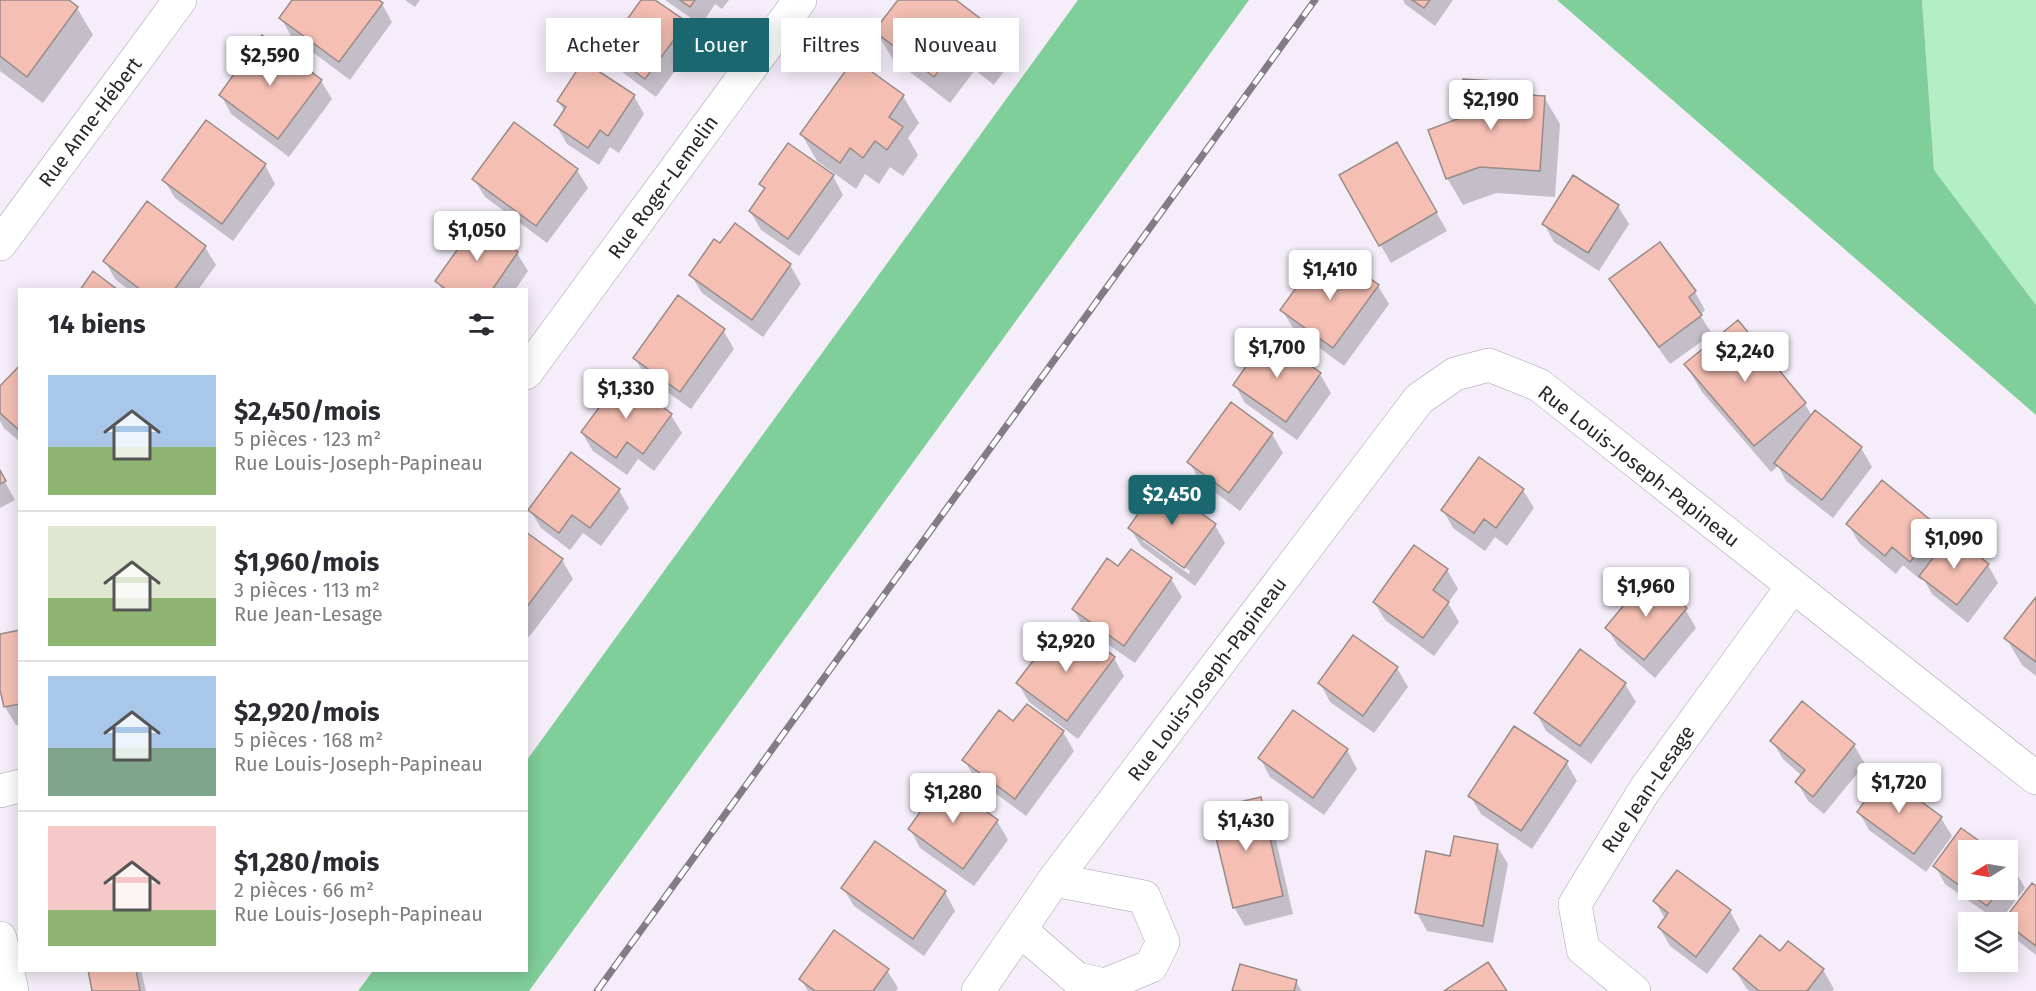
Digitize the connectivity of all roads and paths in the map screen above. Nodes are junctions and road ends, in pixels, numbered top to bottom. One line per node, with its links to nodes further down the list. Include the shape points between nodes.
1 (180, 0): 3 (street, Rue Anne-Hébert)
2 (800, 0): 4 (street, Rue Roger-Lemelin)
3 (0, 244)
4 (528, 370)
5 (1792, 586): 6 (street, Rue Louis-Joseph-Papineau); 9 (street, Rue Louis-Joseph-Papineau, via 1539,386 1489,365 1455,374 1419,399); 14 (street, Rue Jean-Lesage, via 1644,790 1575,904 1583,949)
6 (2036, 778)
7 (18, 786): 8 (street)
8 (0, 791)
9 (1054, 880): 10 (street, Rue Louis-Joseph-Papineau); 10 (street, via 1144,897 1163,942 1151,966 1106,985 1077,979)
10 (1020, 930): 13 (street, Rue Louis-Joseph-Papineau)
11 (0, 938): 12 (street)
12 (12, 991)
13 (978, 991)
14 (1635, 991)

